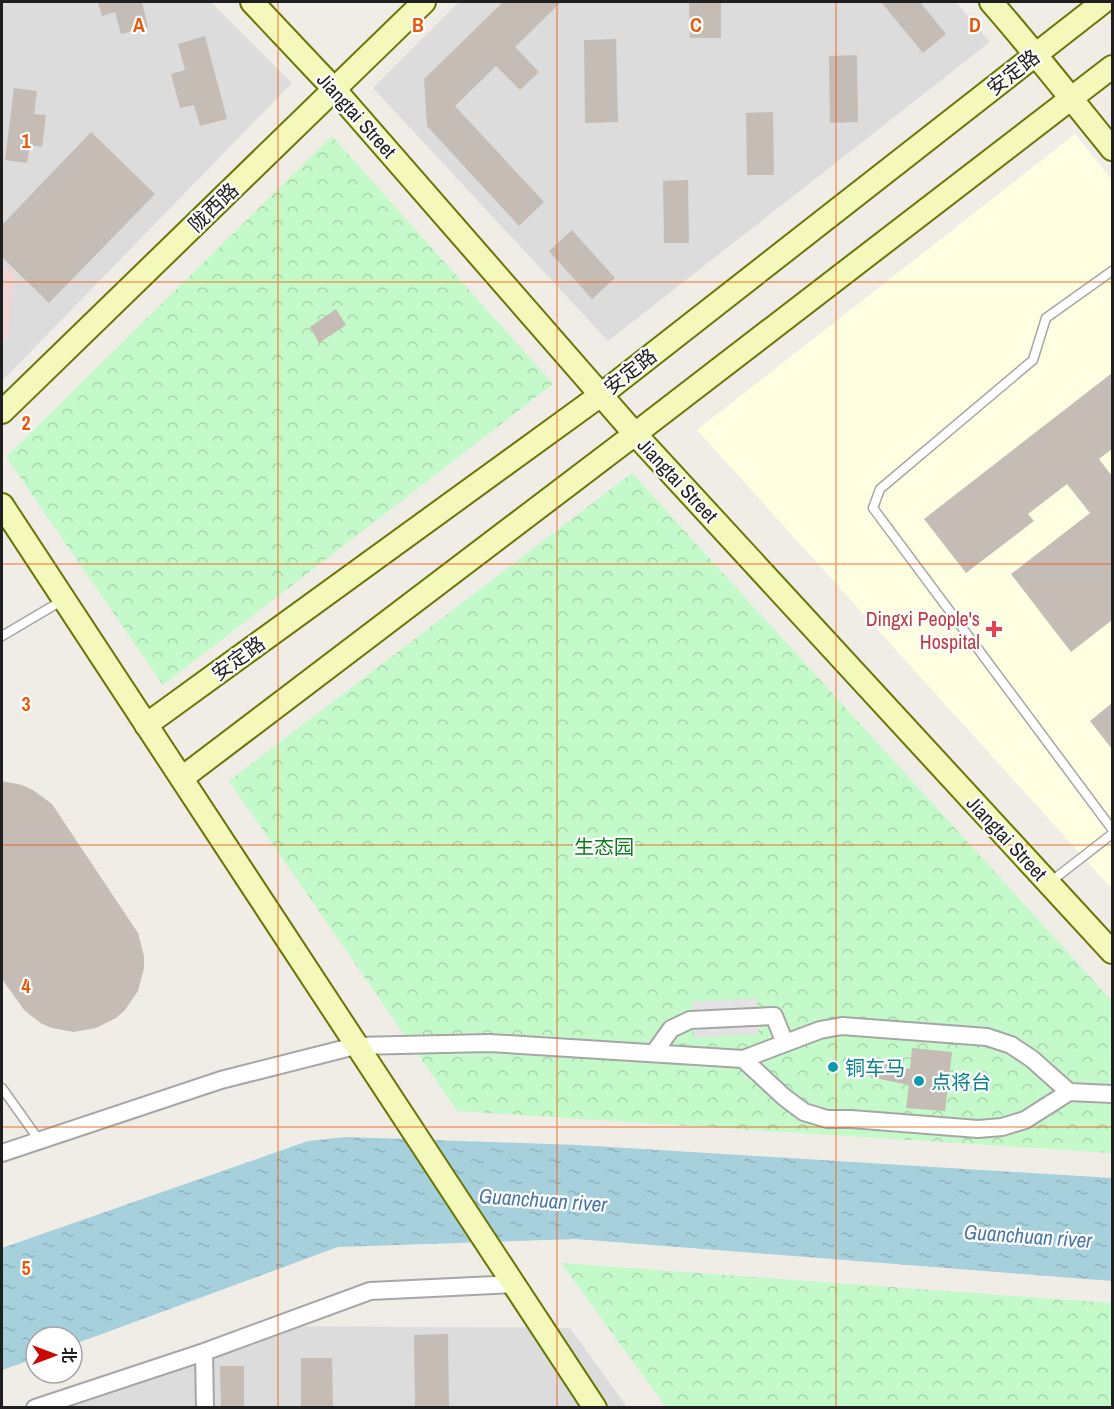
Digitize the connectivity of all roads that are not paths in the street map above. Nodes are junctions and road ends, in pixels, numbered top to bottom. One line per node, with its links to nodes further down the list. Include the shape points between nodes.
1 (252, 2): 7 (street, Jiangtai Street)
2 (424, 2): 7 (street, 陇西路)
3 (991, 2): 5 (street)
4 (1103, 2): 5 (street, 安定路)
5 (1036, 54): 8 (street); 11 (street, 安定路)
6 (1113, 67): 8 (street)
7 (334, 89): 11 (street, Jiangtai Street); 12 (street, 陇西路)
8 (1070, 98): 9 (street); 13 (street)
9 (1113, 149)
10 (1113, 271): 19 (lane, via 1046,318 1033,360 880,489 873,508)
11 (602, 394): 13 (street, Jiangtai Street); 17 (street, 安定路)
12 (2, 412)
13 (635, 434): 18 (street); 21 (street, Jiangtai Street)
14 (2, 505): 15 (street)
15 (64, 599): 16 (lane); 17 (street)
16 (2, 636)
17 (146, 725): 18 (street)
18 (182, 778): 24 (street)
19 (1113, 829)
20 (1113, 834): 21 (lane)
21 (1048, 883): 22 (street, Jiangtai Street)
22 (1113, 952)
23 (785, 1043): 25 (street, via 774,1016 690,1020 671,1029); 26 (street); 28 (street, via 842,1026 987,1037 1011,1045 1032,1059)
24 (355, 1046): 25 (street, via 490,1043); 30 (street, via 221,1080); 32 (street)
25 (654, 1053): 26 (street)
26 (743, 1059): 28 (street, via 804,1112 827,1119 978,1129 1025,1120)
27 (2, 1088): 30 (lane)
28 (1069, 1092): 29 (street)
29 (1113, 1094)
30 (39, 1140): 31 (street)
31 (2, 1153)
32 (513, 1284): 33 (street, via 370,1291); 36 (street)
33 (204, 1352): 34 (street); 35 (street)
34 (35, 1407)
35 (205, 1407)
36 (595, 1407)

